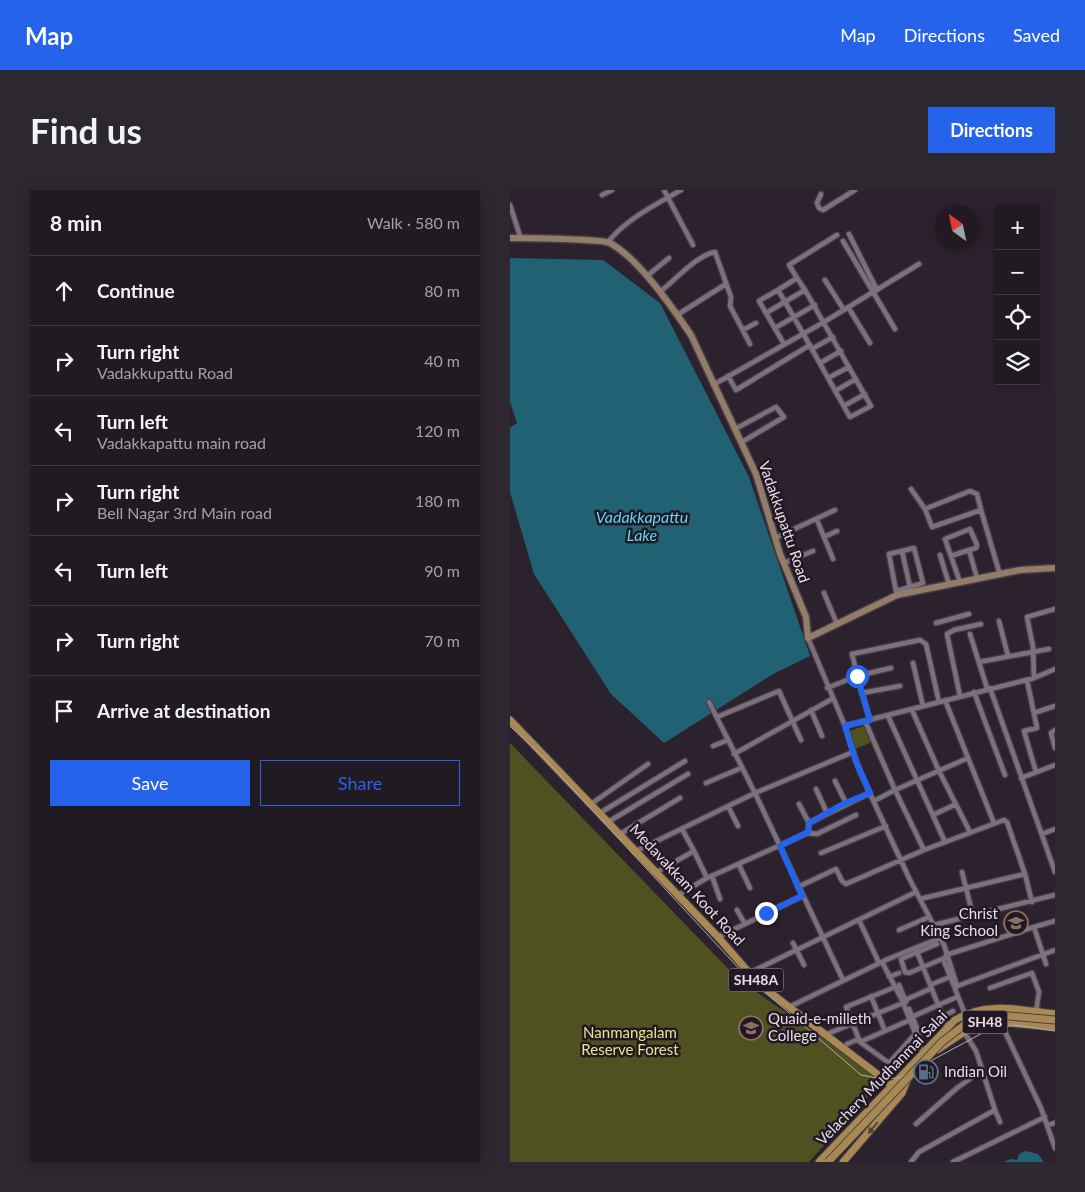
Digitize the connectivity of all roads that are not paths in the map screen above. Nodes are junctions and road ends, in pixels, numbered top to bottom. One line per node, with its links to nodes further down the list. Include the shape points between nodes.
1 (612, 190): 6 (street)
2 (664, 190): 7 (street)
3 (681, 190): 7 (street)
4 (855, 190): 5 (street, via 824,210 817,203)
5 (822, 194)
6 (602, 195)
7 (668, 198): 14 (street, via 632,220); 15 (street)
8 (510, 205): 12 (street)
9 (849, 234): 24 (street)
10 (837, 235): 19 (street, via 789,265)
11 (510, 238): 12 (street)
12 (521, 238): 14 (street)
13 (843, 241): 24 (street)
14 (608, 242): 18 (street, Vadakkupattu Road)
15 (693, 245)
16 (669, 258): 18 (street)
17 (919, 264): 24 (street)
18 (647, 276): 25 (street, Vadakkupattu Road)
19 (798, 278): 22 (street); 23 (street)
20 (825, 280): 28 (street)
21 (726, 284): 25 (street, via 713,251 688,266); 30 (street); 36 (street, via 730,306)
22 (778, 290): 26 (street); 29 (street, via 759,301)
23 (806, 290): 26 (street); 27 (street)
24 (875, 291): 28 (street); 35 (street)
25 (660, 292): 30 (street, Vadakkupattu Road)
26 (785, 302): 29 (street); 31 (street)
27 (815, 305): 31 (street); 32 (street)
28 (846, 309): 32 (street); 39 (street)
29 (766, 313): 34 (street)
30 (677, 315): 49 (street, Vadakkupattu Road)
31 (794, 317): 34 (street); 37 (street)
32 (824, 322): 37 (street); 38 (street)
33 (756, 323): 36 (street)
34 (775, 328): 41 (street)
35 (895, 329)
36 (743, 330): 40 (street)
37 (803, 333): 41 (street); 42 (street)
38 (833, 337): 42 (street); 43 (street)
39 (870, 343)
40 (750, 344)
41 (784, 344): 46 (street)
42 (811, 347): 44 (street); 46 (street, via 736,390)
43 (841, 351): 44 (street); 45 (street)
44 (820, 363): 47 (street)
45 (849, 367): 47 (street); 48 (street)
46 (728, 376): 49 (street)
47 (828, 378): 50 (street)
48 (856, 379): 50 (street); 51 (street)
49 (713, 385): 53 (street, Vadakkupattu Road)
50 (835, 391): 52 (street)
51 (864, 394): 52 (street); 52 (street, via 871,406 850,417)
52 (844, 406)
53 (735, 429): 54 (street, Vadakkupattu Road); 54 (street, via 775,407 784,418)
54 (742, 442): 61 (street, Vadakkupattu Road, via 756,474)
55 (911, 489): 56 (street)
56 (924, 509): 58 (street, via 932,526); 58 (street, via 972,491 977,494)
57 (835, 510): 59 (street)
58 (981, 510): 71 (street)
59 (817, 520): 61 (street); 62 (street)
60 (837, 532): 62 (street)
61 (775, 538): 69 (street, Vadakkupattu Road)
62 (824, 538): 68 (street)
63 (968, 550): 67 (street); 67 (street, via 978,547 970,529 946,538); 72 (street)
64 (813, 551): 69 (street)
65 (902, 551): 75 (street, via 914,548); 76 (street); 78 (street, via 889,554)
66 (940, 555): 74 (street)
67 (951, 556): 73 (street)
68 (833, 559)
69 (784, 564): 88 (street, Vadakkupattu Road, via 806,617)
70 (1055, 568): 71 (street)
71 (1000, 575): 72 (street)
72 (977, 578): 73 (street)
73 (960, 582): 74 (street)
74 (949, 584): 75 (street)
75 (924, 586): 76 (street)
76 (910, 590): 78 (street)
77 (824, 593): 84 (street)
78 (896, 593): 84 (street)
79 (1055, 609): 90 (street, via 1027,617)
80 (969, 614): 81 (street)
81 (954, 618): 83 (street); 86 (street)
82 (999, 621): 91 (street)
83 (936, 623)
84 (837, 624): 88 (street)
85 (981, 624): 86 (street)
86 (955, 629): 104 (street, via 946,637)
87 (970, 634): 92 (street)
88 (808, 638): 100 (street, Vadakkupattu Road)
89 (1049, 649): 90 (street)
90 (1034, 651): 91 (street); 97 (street)
91 (1008, 656): 92 (street)
92 (979, 662): 101 (street)
93 (913, 663): 109 (street)
94 (891, 668): 96 (street)
95 (1055, 669): 97 (street)
96 (857, 676): 100 (street); 103 (street); 108 (street, via 852,657 855,652 920,640 926,644)
97 (1034, 678): 98 (street)
98 (1027, 680): 101 (street); 113 (street)
99 (900, 686): 103 (street)
100 (827, 688): 105 (street, Vadakkupattu Road)
101 (988, 688): 102 (street); 138 (street)
102 (974, 692): 104 (street); 137 (street)
103 (862, 693): 118 (street)
104 (960, 696): 106 (street)
105 (832, 699): 111 (street); 120 (street, Vadakkupattu Road)
106 (945, 700): 108 (street); 129 (street)
107 (709, 702): 115 (street)
108 (939, 702): 109 (street)
109 (923, 706): 112 (street)
110 (1055, 706): 113 (street)
111 (812, 710): 117 (street); 122 (street)
112 (912, 710): 114 (street); 134 (street)
113 (1034, 713): 135 (street, via 1037,728 1024,731)
114 (888, 716): 118 (street); 140 (street)
115 (717, 717): 117 (street, via 779,691); 123 (street)
116 (510, 720): 149 (main road, Medavakkam Koot Road / SH48A)
117 (794, 720): 124 (street); 128 (street)
118 (867, 720): 120 (street); 143 (street)
119 (510, 724): 172 (main road, SH48A)
120 (845, 726): 127 (street, Vadakkupattu Road)
121 (1055, 730): 126 (street, via 1051,736)
122 (822, 736)
123 (728, 740): 125 (street); 128 (street)
124 (801, 740)
125 (713, 746)
126 (1055, 748)
127 (854, 752): 144 (street); 145 (street, Vadakkupattu Road)
128 (734, 754): 133 (street)
129 (968, 758): 134 (street); 159 (street)
130 (686, 761): 153 (street)
131 (648, 764): 149 (street)
132 (1055, 765): 135 (street)
133 (741, 768): 141 (street); 144 (street)
134 (939, 771): 140 (street); 151 (street)
135 (1036, 772): 138 (street)
136 (688, 774): 157 (street)
137 (1005, 775)
138 (1021, 778): 167 (street)
139 (835, 781): 148 (street)
140 (916, 782): 143 (street); 156 (street)
141 (706, 783)
142 (816, 789): 154 (street)
143 (896, 790): 147 (street); 170 (street)
144 (755, 793): 152 (street); 169 (street)
145 (870, 793): 147 (street, Vadakkupattu Road); 148 (street)
146 (680, 798): 166 (street)
147 (874, 800): 161 (street, Vadakkupattu Road)
148 (846, 803): 154 (street)
149 (591, 804): 153 (main road, Medavakkam Koot Road / SH48A)
150 (798, 804): 158 (street)
151 (956, 804): 156 (street); 165 (street)
152 (728, 806): 160 (street); 162 (street)
153 (600, 812): 157 (main road, Medavakkam Koot Road / SH48A)
154 (827, 813): 158 (street)
155 (856, 815): 164 (street, via 817,834)
156 (932, 815): 168 (street)
157 (608, 822): 166 (main road, Medavakkam Koot Road / SH48A)
158 (809, 823): 164 (street)
159 (994, 823): 165 (street); 179 (street, via 1007,822)
160 (738, 826)
161 (886, 826): 173 (street); 174 (street, Vadakkupattu Road)
162 (682, 829): 171 (street); 172 (street)
163 (1055, 829): 167 (street)
164 (808, 832): 169 (street)
165 (970, 832): 168 (street)
166 (620, 834): 172 (main road, Medavakkam Koot Road / SH48A)
167 (1042, 834): 176 (street)
168 (945, 842): 170 (street)
169 (780, 846): 175 (street); 181 (street)
170 (924, 850): 174 (street)
171 (694, 851): 178 (street); 180 (street)
172 (636, 853): 178 (main road, Medavakkam Koot Road / SH48A)
173 (821, 853)
174 (901, 859): 181 (street, via 846,884 836,869); 184 (street, Vadakkupattu Road)
175 (738, 865): 180 (street); 182 (street)
176 (1055, 870)
177 (962, 872): 183 (street)
178 (656, 873): 185 (main road, Medavakkam Koot Road / SH48A)
179 (1025, 874): 183 (street); 190 (street)
180 (709, 877): 185 (street); 189 (street)
181 (798, 887): 187 (street)
182 (750, 888)
183 (966, 888): 188 (street); 192 (street)
184 (916, 892): 188 (street, Vadakkupattu Road); 194 (street)
185 (678, 895): 200 (main road, Medavakkam Koot Road / SH48A)
186 (1055, 895): 190 (street)
187 (802, 896): 196 (street); 201 (street)
188 (920, 898): 193 (street, Vadakkupattu Road)
189 (720, 899)
190 (1032, 902): 192 (street)
191 (737, 910): 196 (street)
192 (974, 916): 197 (street)
193 (929, 917): 197 (street, Vadakkupattu Road); 199 (street)
194 (859, 920): 201 (street); 210 (street)
195 (1055, 921): 198 (street)
196 (745, 924): 200 (street)
197 (934, 925): 202 (street, Vadakkupattu Road)
198 (1034, 927): 208 (street); 209 (street)
199 (899, 930)
200 (718, 937): 214 (main road, Medavakkam Koot Road / SH48A)
201 (822, 937): 205 (street); 218 (street)
202 (940, 938): 209 (street, Vadakkupattu Road); 210 (street)
203 (793, 943): 205 (street)
204 (937, 944): 207 (street)
205 (796, 950): 212 (street); 214 (street)
206 (1055, 950): 208 (street)
207 (916, 952): 213 (street); 213 (street, via 901,962 907,973)
208 (1043, 954): 211 (street); 220 (street)
209 (945, 957): 213 (street); 217 (street); 220 (street)
210 (881, 962): 216 (street); 218 (street)
211 (1046, 964)
212 (804, 965)
213 (923, 969): 221 (street)
214 (750, 973): 227 (main road, Medavakkam Koot Road / SH48A, via 759,984)
215 (899, 973): 216 (street)
216 (889, 977): 219 (street)
217 (950, 977): 220 (street); 221 (street)
218 (843, 980): 227 (street)
219 (897, 986): 223 (street); 225 (street)
220 (955, 986): 232 (street)
221 (930, 987): 225 (street); 226 (street)
222 (990, 988): 230 (street, via 1032,973 1040,992)
223 (871, 996): 231 (street); 239 (street, via 846,1007)
224 (955, 998): 226 (street)
225 (904, 1001): 231 (street); 235 (street)
226 (937, 1005): 234 (street); 235 (street); 240 (street)
227 (791, 1006): 244 (main road, Medavakkam Koot Road / SH48A)
228 (983, 1009): 230 (main road, Velachery Mudhanmai Salai / SH48); 232 (main road, Velachery Mudhanmai Salai / SH48); 237 (main road)
229 (953, 1011): 234 (street)
230 (1036, 1012): 233 (main road, Velachery Mudhanmai Salai / SH48)
231 (878, 1013): 239 (street); 242 (street)
232 (965, 1014): 240 (main road, Velachery Mudhanmai Salai / SH48)
233 (1055, 1014)
234 (943, 1017): 240 (street)
235 (911, 1018): 240 (street, via 920,1033); 242 (street); 245 (street)
236 (1055, 1020): 262 (main road, bridge, via 997,1015 964,1025 942,1042)
237 (986, 1021): 238 (main road, Velachery Mudhanmai Salai / SH48); 243 (main road, Velachery Mudhanmai Salai / SH48)
238 (1000, 1021): 241 (main road, Velachery Mudhanmai Salai / SH48); 255 (street)
239 (852, 1023): 244 (street); 246 (street)
240 (945, 1027): 248 (main road, Velachery Mudhanmai Salai / SH48)
241 (1055, 1027)
242 (885, 1031): 246 (street)
243 (964, 1032): 250 (street, via 976,1051); 253 (main road, Velachery Mudhanmai Salai / SH48, via 924,1059 908,1077)
244 (827, 1034): 251 (main road, Medavakkam Koot Road / SH48A)
245 (915, 1034): 246 (street, via 889,1063); 248 (street)
246 (859, 1041): 247 (street)
247 (847, 1044)
248 (924, 1054): 249 (main road, Velachery Mudhanmai Salai / SH48)
249 (914, 1065): 251 (main road, via 895,1077); 252 (main road, Velachery Mudhanmai Salai / SH48)
250 (981, 1071): 254 (street); 258 (street)
251 (882, 1077): 252 (main road, Medavakkam Koot Road / SH48A)
252 (892, 1085): 253 (main road, Medavakkam Koot Road / SH48A); 261 (main road, Velachery Mudhanmai Salai / SH48)
253 (902, 1093): 263 (main road, Velachery Mudhanmai Salai / SH48, one-way to 263)
254 (995, 1110): 256 (street); 264 (street, via 919,1152)
255 (1045, 1117): 259 (street); 265 (street)
256 (1000, 1122)
257 (1055, 1123): 259 (street)
258 (916, 1124)
259 (1048, 1125): 260 (street)
260 (1055, 1148)
261 (819, 1162)
262 (828, 1162)
263 (843, 1162)
264 (911, 1162)
265 (953, 1162)

